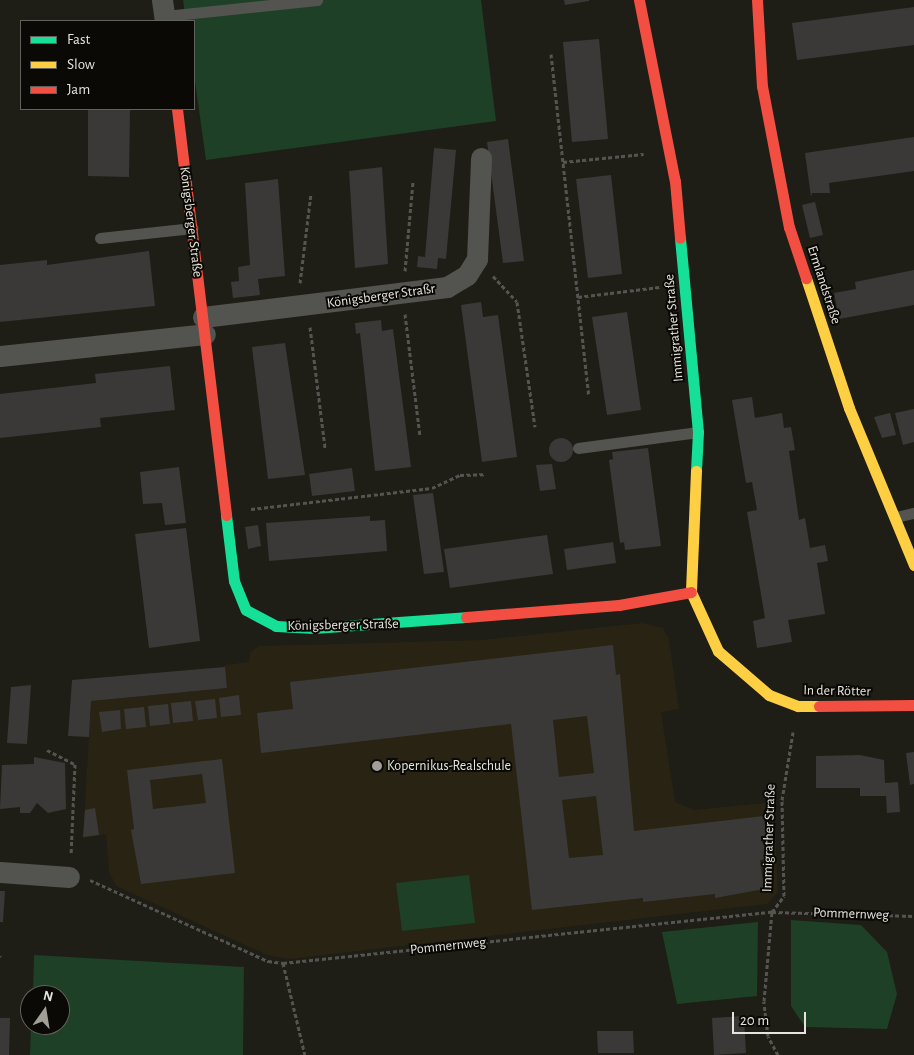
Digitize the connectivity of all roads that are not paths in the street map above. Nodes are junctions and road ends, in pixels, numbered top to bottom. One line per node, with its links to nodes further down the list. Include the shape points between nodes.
1 (317, 0): 4 (lane)
2 (639, 0): 11 (street, Immigrather Straße, via 670,152)
3 (758, 0): 14 (street, Ermlandstraße, via 762,86 790,227 849,408)
4 (164, 13)
5 (176, 110): 7 (street, Königsberger Straße)
6 (481, 158): 9 (street, Königsberger Straßr, via 477,259 467,275 447,287 302,307)
7 (192, 228): 8 (lane); 9 (street, Königsberger Straße)
8 (100, 238)
9 (204, 326): 10 (street); 16 (street, Königsberger Straße, via 234,581 246,610 276,626 412,623 619,605)
10 (0, 356)
11 (698, 432): 12 (lane); 16 (street, Immigrather Straße)
12 (578, 448)
13 (914, 513): 14 (lane)
14 (896, 517): 15 (street, Ermlandstraße)
15 (914, 565)
16 (691, 592): 17 (street, Immigrather Straße)
17 (718, 652): 18 (street, In der Rötter, via 769,695 798,706)
18 (914, 705)
19 (0, 872): 20 (street)
20 (69, 877)

